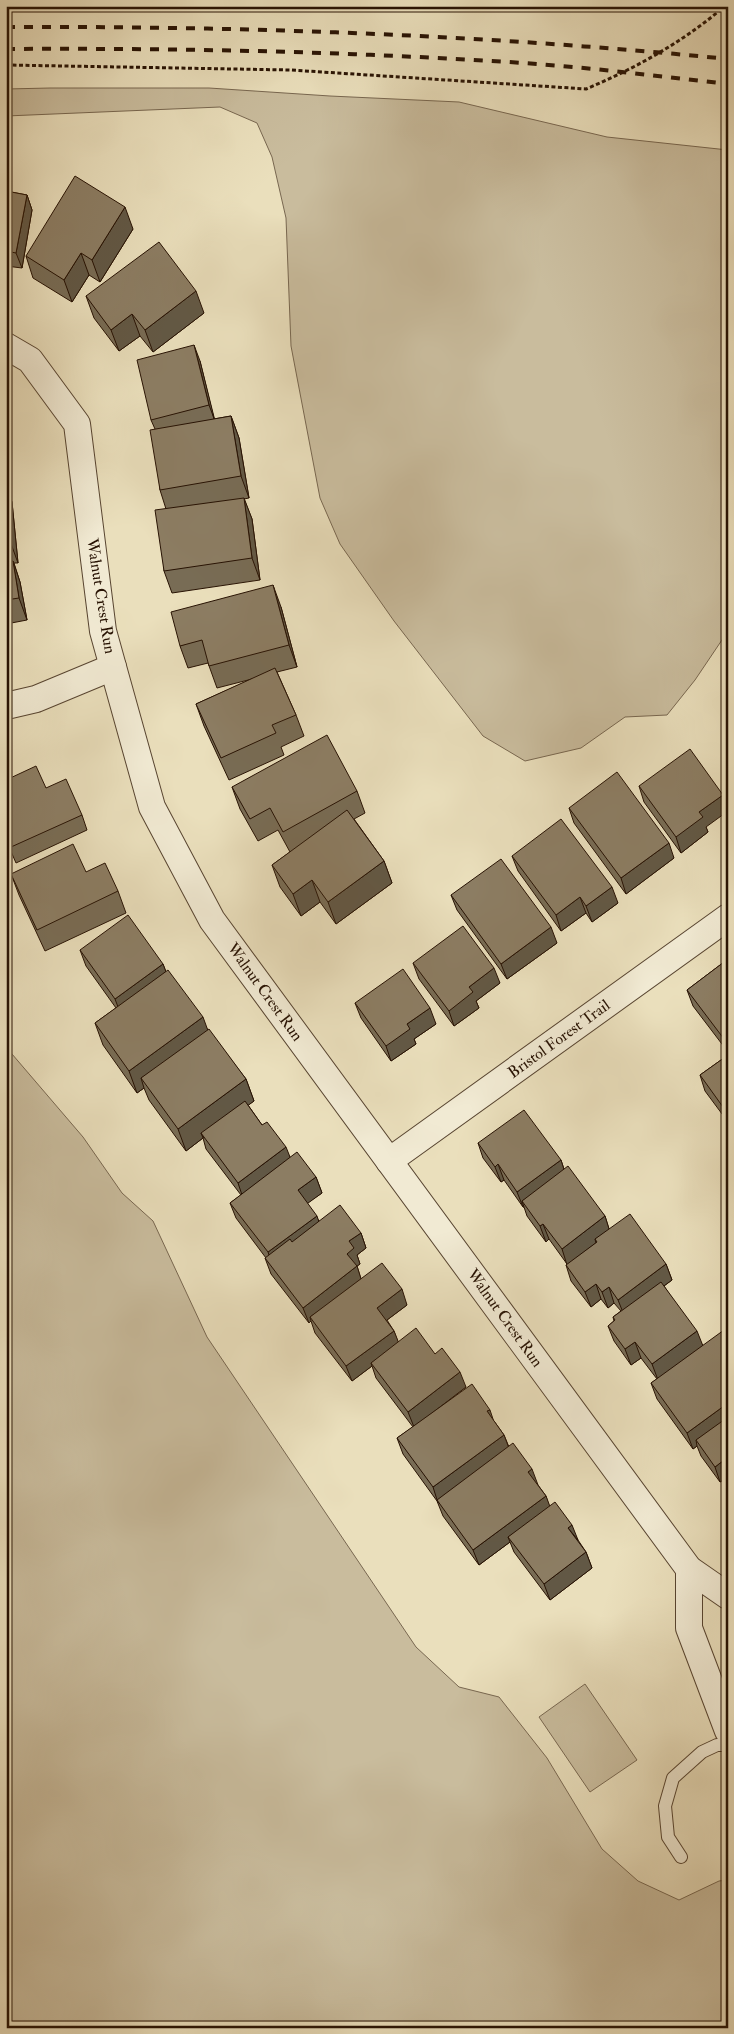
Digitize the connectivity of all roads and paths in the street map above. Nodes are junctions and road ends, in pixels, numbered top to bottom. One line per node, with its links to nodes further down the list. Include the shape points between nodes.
1 (724, 6): 2 (path, via 699,29 634,67 586,88 292,70)
2 (6, 65)
3 (6, 346): 4 (street, Walnut Crest Run, via 30,360 77,424 103,631)
4 (113, 667): 5 (street, via 36,700); 7 (street, Walnut Crest Run, via 152,807 212,920)
5 (6, 706)
6 (728, 917): 7 (street, Bristol Forest Trail)
7 (389, 1161): 8 (street, Walnut Crest Run)
8 (689, 1569): 9 (street, Walnut Crest Run); 10 (street, via 688,1628)
9 (728, 1596)
10 (728, 1731)
11 (728, 1745): 12 (lane, via 717,1745 702,1752 673,1778 665,1806 668,1837)
12 (681, 1856)

